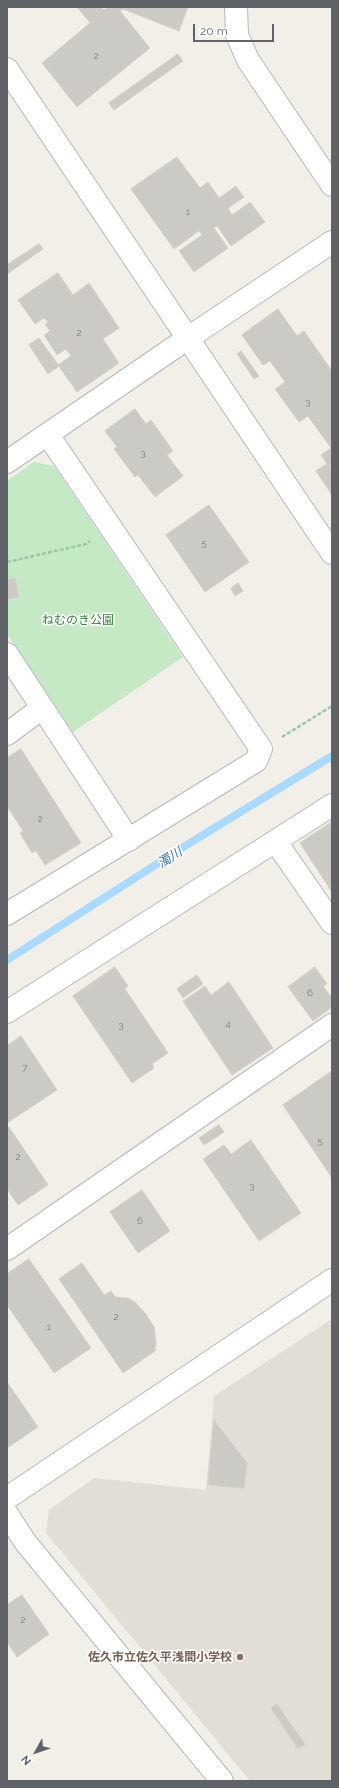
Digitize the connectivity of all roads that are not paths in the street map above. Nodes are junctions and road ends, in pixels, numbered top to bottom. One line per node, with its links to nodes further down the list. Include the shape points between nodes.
1 (236, 7): 3 (street, via 237,35 248,60)
2 (7, 69): 5 (street)
3 (332, 185)
4 (332, 242): 5 (street)
5 (188, 338): 6 (street); 8 (street)
6 (48, 435): 7 (street); 13 (street, via 261,749 256,761)
7 (7, 462)
8 (332, 554)
9 (7, 654): 10 (street)
10 (42, 708): 11 (street); 13 (street)
11 (7, 734)
12 (332, 805): 14 (street)
13 (129, 840): 15 (street)
14 (276, 842): 16 (street); 17 (street)
15 (7, 914)
16 (332, 923)
17 (7, 1012)
18 (332, 1025): 19 (street)
19 (7, 1249)
20 (332, 1280): 21 (street)
21 (7, 1498)
22 (7, 1514): 23 (street, via 26,1543)
23 (222, 1781)

